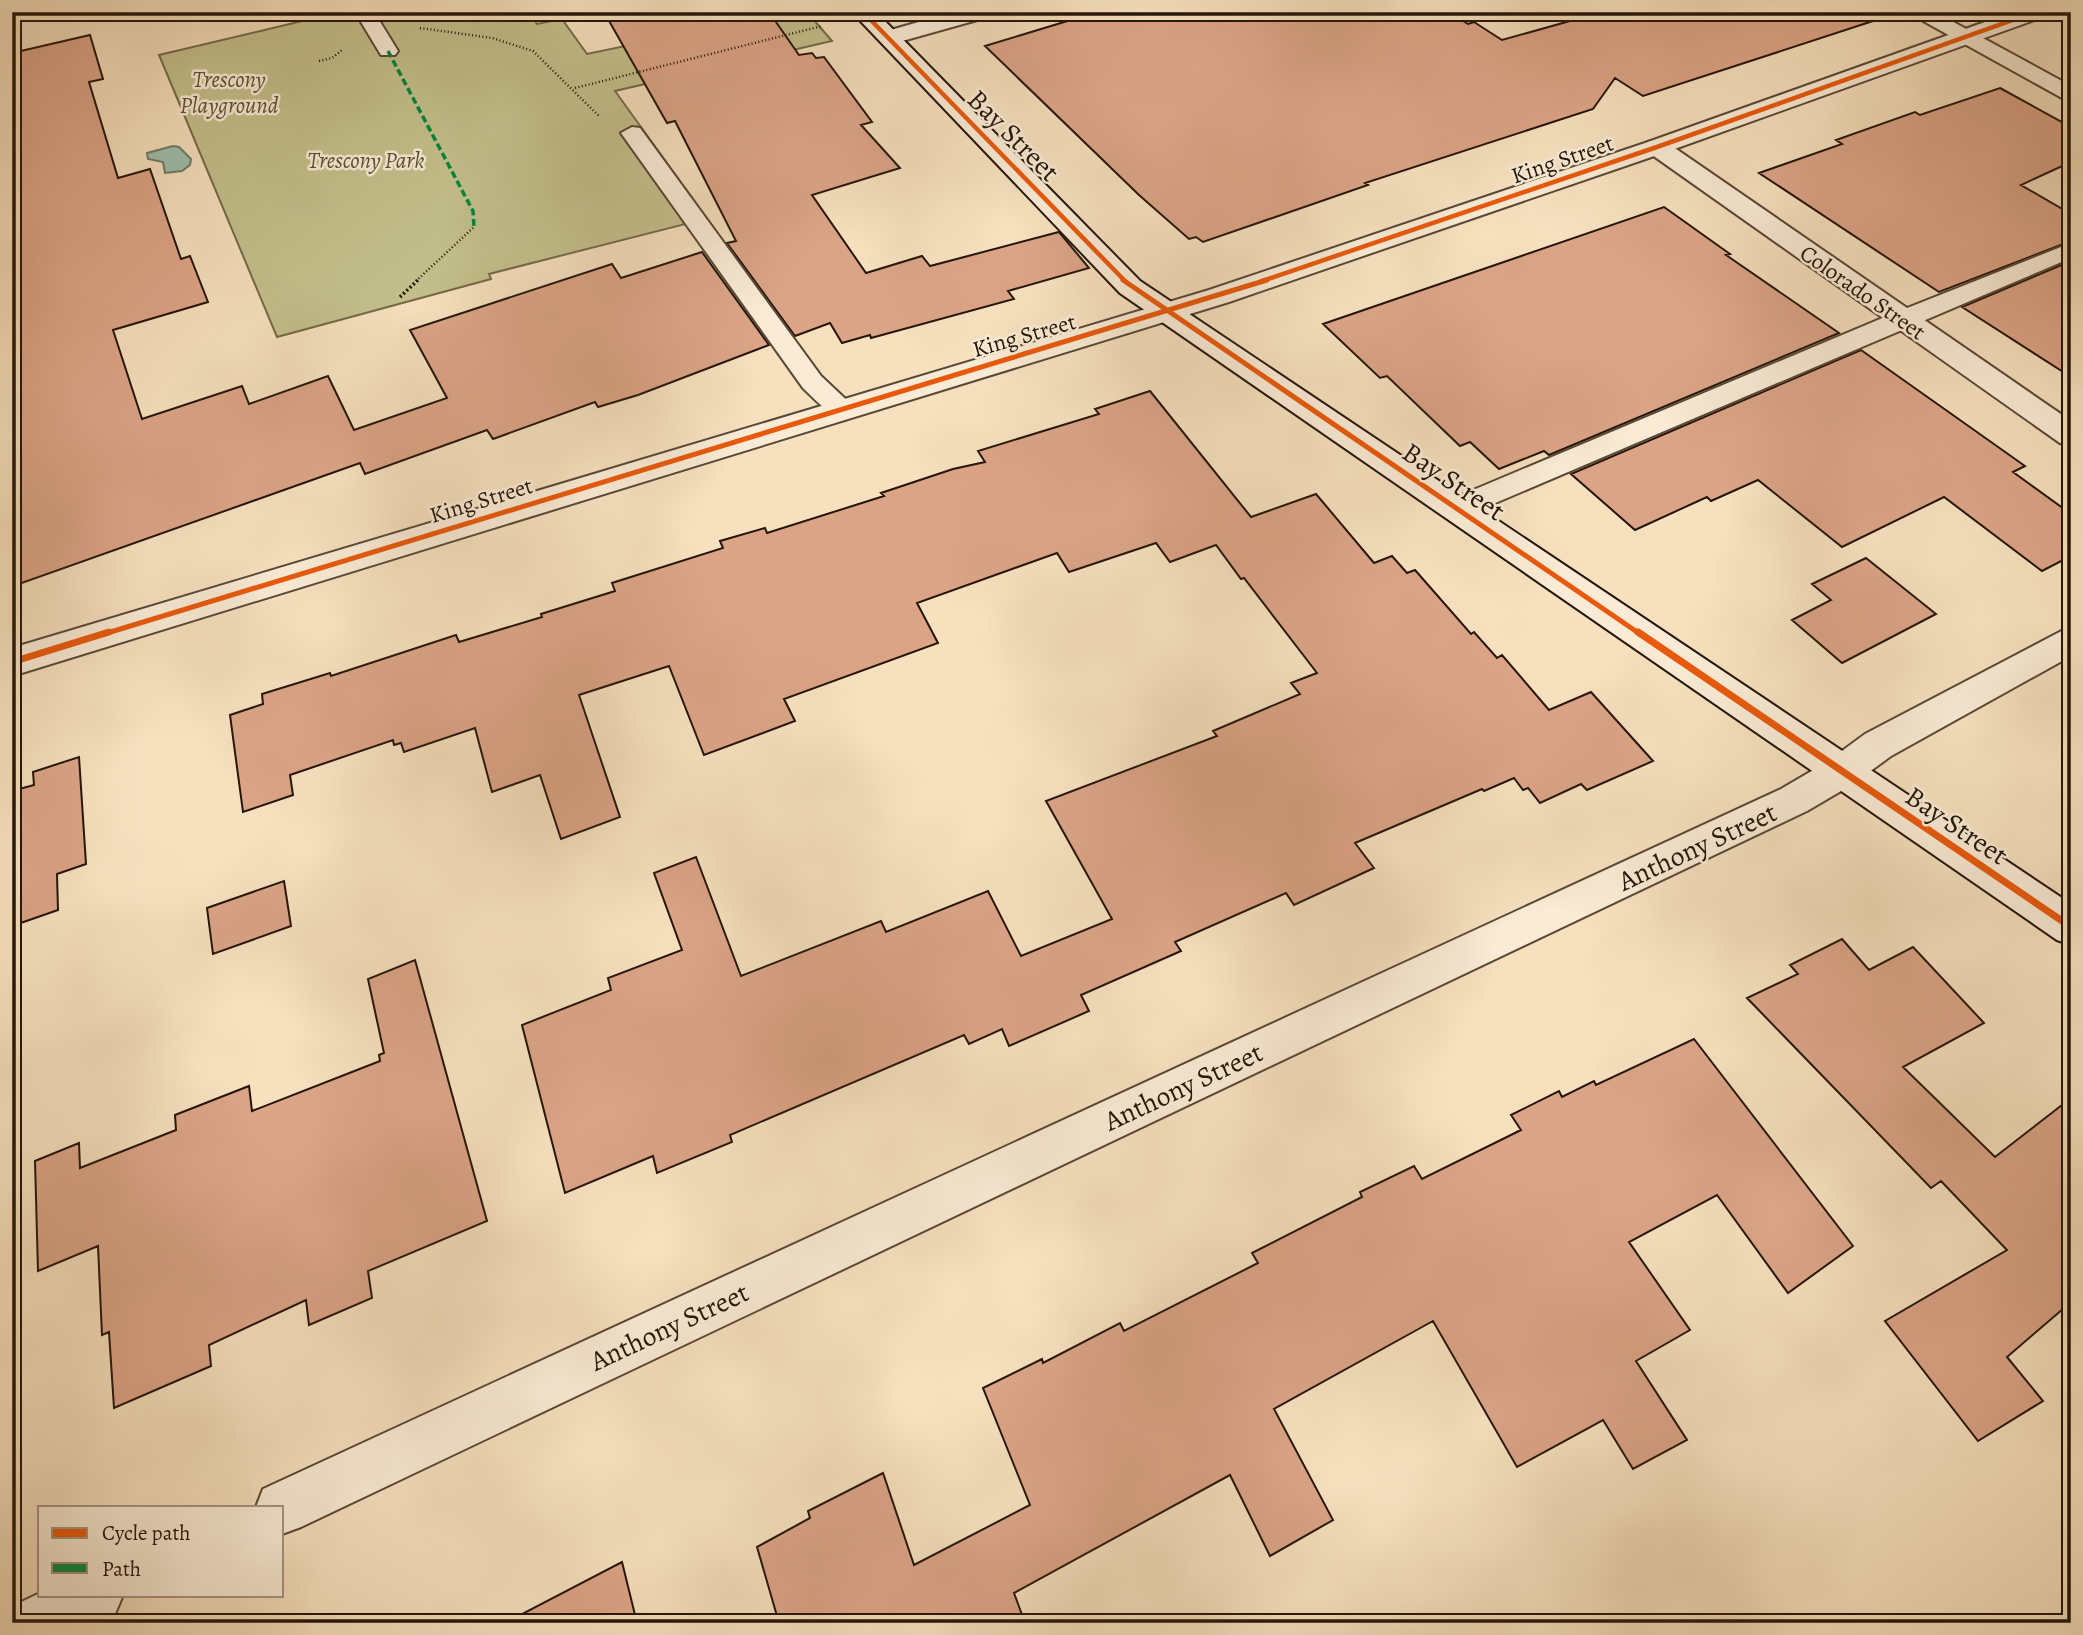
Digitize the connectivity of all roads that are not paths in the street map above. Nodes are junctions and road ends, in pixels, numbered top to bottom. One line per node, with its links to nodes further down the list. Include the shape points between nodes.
1 (364, 12): 8 (lane)
2 (863, 12): 7 (street, Bay Street)
3 (980, 12): 7 (street)
4 (1918, 12): 6 (street)
5 (2035, 12): 6 (street, King Street)
6 (1964, 37): 9 (street); 11 (street, King Street)
7 (888, 38): 13 (street, Bay Street, via 1130,287)
8 (388, 51)
9 (2071, 96)
10 (632, 134): 15 (lane, via 812,382)
11 (1657, 147): 13 (street, King Street); 14 (street, Colorado Street)
12 (2071, 250): 14 (lane)
13 (1165, 312): 15 (street, King Street); 17 (street, Bay Street)
14 (1901, 319): 16 (street, Colorado Street); 17 (lane)
15 (842, 408): 19 (street, King Street)
16 (2071, 436)
17 (1457, 508): 20 (street, Bay Street)
18 (2071, 639): 20 (street, Anthony Street, via 1878,744)
19 (12, 662)
20 (1840, 773): 21 (street, Bay Street); 22 (street, Anthony Street, via 1782,806)
21 (2071, 927)
22 (284, 1507)
23 (94, 1596): 24 (street)
24 (36, 1623)

